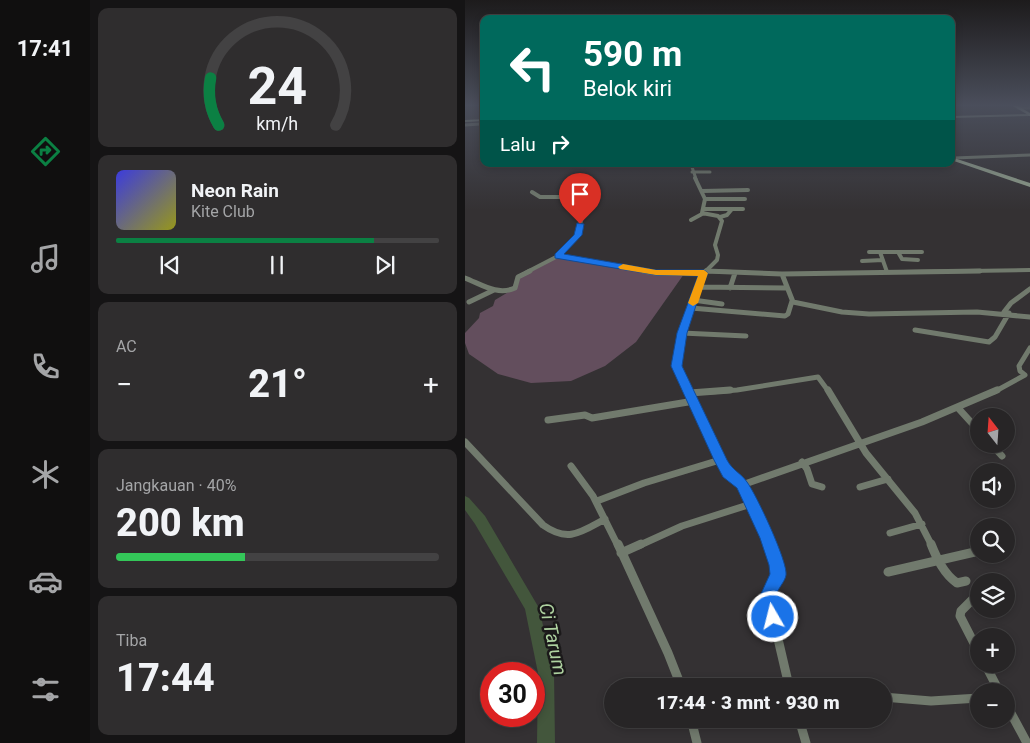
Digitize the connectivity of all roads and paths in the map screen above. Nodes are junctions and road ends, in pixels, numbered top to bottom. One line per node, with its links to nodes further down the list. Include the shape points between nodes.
1 (1030, 155): 2 (street)
2 (955, 158)
3 (955, 159): 7 (street)
4 (690, 167): 5 (street)
5 (691, 172): 6 (street); 9 (street)
6 (710, 172)
7 (1030, 184)
8 (748, 190): 9 (street)
9 (702, 191): 11 (street)
10 (532, 192): 22 (street, via 539,196 589,197 578,235)
11 (705, 199): 12 (street); 15 (street)
12 (745, 200)
13 (732, 209): 14 (street); 15 (street); 16 (street)
14 (743, 209)
15 (703, 211): 16 (street); 17 (street)
16 (720, 217): 27 (street, via 715,245 718,258)
17 (691, 220)
18 (869, 252): 19 (street)
19 (880, 252): 20 (street); 23 (street)
20 (898, 252): 21 (street); 24 (street, via 902,259)
21 (922, 252)
22 (558, 256): 27 (street, via 656,273); 36 (street, via 518,277 513,290 503,293)
23 (883, 260): 25 (street); 28 (street)
24 (918, 260)
25 (863, 261)
26 (1030, 270): 28 (street)
27 (705, 272): 29 (street); 32 (street)
28 (887, 272): 30 (street)
29 (735, 273): 30 (street); 33 (street)
30 (782, 274): 34 (street)
31 (465, 278): 36 (street)
32 (697, 287): 33 (street); 37 (street)
33 (730, 288): 34 (street)
34 (786, 288): 38 (street)
35 (1030, 289): 42 (street, via 1011,303)
36 (494, 290): 39 (street)
37 (693, 300): 40 (street); 41 (street)
38 (792, 301): 41 (street, via 785,316); 42 (street, via 845,313)
39 (469, 302)
40 (722, 304)
41 (691, 308): 45 (street)
42 (1007, 312): 43 (street); 44 (street, via 1000,330 989,342)
43 (1030, 317)
44 (915, 330)
45 (682, 333): 46 (street); 49 (street, via 676,366)
46 (747, 336)
47 (1030, 348): 48 (street, via 1019,366)
48 (1027, 376): 51 (street)
49 (690, 393): 50 (street); 55 (street, via 737,390 817,376 835,399)
50 (694, 402): 52 (street, via 592,418 585,415); 58 (street)
51 (959, 410): 53 (street); 55 (street)
52 (548, 420)
53 (970, 422)
54 (465, 442): 67 (street, via 543,525 558,535 572,535)
55 (859, 444): 59 (street); 61 (street)
56 (1000, 453): 57 (street)
57 (1003, 456)
58 (720, 460): 62 (street, via 728,473); 65 (street)
59 (802, 462): 62 (street); 63 (street, via 812,484)
60 (571, 466): 65 (street)
61 (888, 479): 64 (street); 68 (street)
62 (742, 485): 66 (street)
63 (822, 487)
64 (860, 487)
65 (597, 501): 67 (street)
66 (751, 504): 70 (street, via 682,526); 78 (street, via 777,565 778,574 768,596)
67 (605, 519): 70 (street)
68 (922, 524): 69 (street); 72 (street)
69 (890, 533)
70 (621, 553): 77 (street)
71 (970, 553): 72 (street)
72 (938, 559): 73 (street); 74 (street, via 954,582)
73 (888, 572)
74 (966, 581)
75 (970, 602): 76 (street, via 960,616)
76 (970, 635)
77 (678, 678)
78 (787, 678)
79 (892, 698): 80 (street, via 931,701)
80 (970, 699)
81 (1015, 721): 86 (street)
82 (693, 728): 84 (street)
83 (802, 728): 85 (street)
84 (697, 743)
85 (806, 743)
86 (1027, 743)

